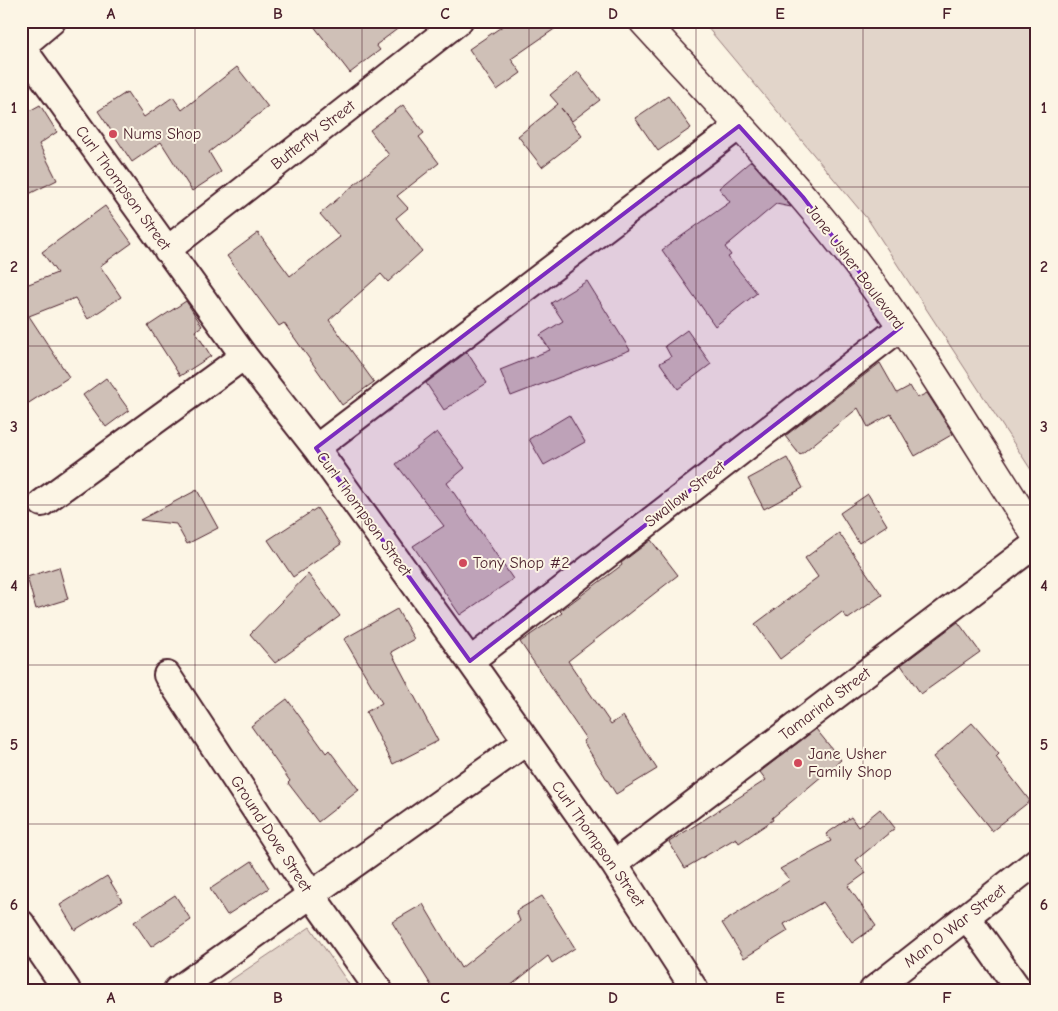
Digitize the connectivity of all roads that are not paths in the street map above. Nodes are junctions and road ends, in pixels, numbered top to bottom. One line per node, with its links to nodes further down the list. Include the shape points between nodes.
1 (52, 21): 4 (street)
2 (459, 21): 6 (street, Butterfly Street)
3 (643, 21): 5 (street, Jane Usher Boulevard)
4 (21, 46): 6 (street, Curl Thompson Street)
5 (739, 126): 7 (street, Jane Usher Boulevard, via 803,197); 9 (street)
6 (167, 250): 8 (street, Curl Thompson Street)
7 (901, 327): 11 (street, Jane Usher Boulevard); 13 (street, Swallow Street)
8 (244, 356): 9 (street, Curl Thompson Street); 10 (street)
9 (316, 448): 13 (street, Curl Thompson Street)
10 (42, 503)
11 (1037, 537)
12 (1037, 544): 17 (street, Tamarind Street)
13 (470, 661): 15 (street, Curl Thompson Street)
14 (167, 675): 18 (street, Ground Dove Street)
15 (526, 742): 17 (street, Curl Thompson Street); 18 (street)
16 (1037, 861): 19 (street, Man O War Street)
17 (614, 864): 24 (street, Curl Thompson Street)
18 (310, 893): 22 (street); 23 (street, Ground Dove Street)
19 (968, 917): 25 (street, Man O War Street); 26 (street)
20 (21, 923): 21 (street)
21 (67, 990)
22 (177, 990)
23 (379, 990)
24 (695, 990)
25 (873, 990)
26 (1019, 990)

